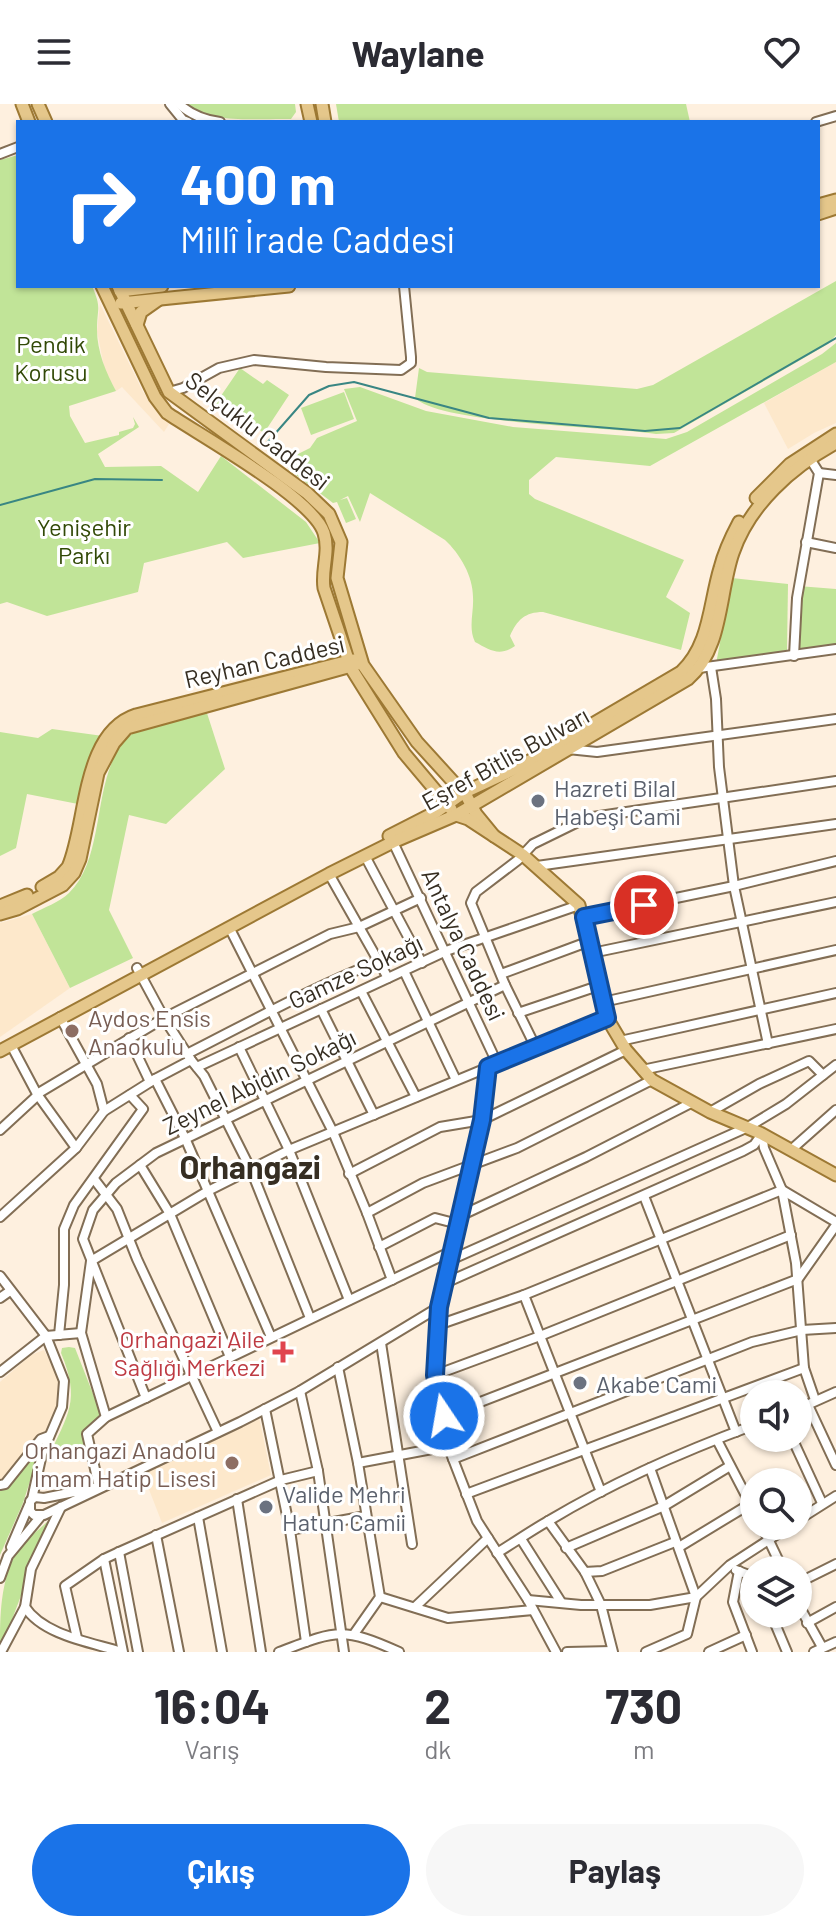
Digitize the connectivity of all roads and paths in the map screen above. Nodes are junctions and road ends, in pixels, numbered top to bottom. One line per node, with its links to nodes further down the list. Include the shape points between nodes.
1 (170, 104): 3 (street)
2 (179, 104): 3 (street)
3 (187, 118)
4 (103, 288): 9 (main road, Selçuklu Caddesi)
5 (119, 288): 8 (main road); 9 (main road); 10 (main road, Selçuklu Caddesi)
6 (239, 288): 8 (main road)
7 (404, 288): 12 (street, via 411,357 405,368 367,370 254,360 219,368)
8 (165, 291): 10 (main road); 11 (main road, via 141,312)
9 (109, 302): 10 (main road); 20 (main road, Selçuklu Caddesi, via 167,413 283,490 320,524 327,546 322,578)
10 (125, 303): 11 (main road, Selçuklu Caddesi)
11 (137, 325): 12 (main road, Selçuklu Caddesi)
12 (169, 392): 23 (main road, Selçuklu Caddesi, via 329,514 341,542 337,578)
13 (836, 434): 15 (main road, Eşref Bitlis Bulvarı)
14 (836, 443): 15 (main road, Eşref Bitlis Bulvarı)
15 (808, 455): 16 (street); 25 (main road, Eşref Bitlis Bulvarı, via 744,530 729,566); 28 (main road, Eşref Bitlis Bulvarı, via 765,488 739,523 719,570 704,636 687,666)
16 (819, 473): 17 (street); 18 (street)
17 (836, 475)
18 (806, 542): 19 (street); 22 (street)
19 (836, 548)
20 (339, 637): 23 (main road, Selçuklu Caddesi); 24 (main road)
21 (836, 649): 22 (street)
22 (794, 656): 25 (street)
23 (353, 663): 24 (main road, Reyhan Caddesi); 30 (main road, Selçuklu Caddesi, via 404,753); 31 (main road, Selçuklu Caddesi); 53 (main road, Reyhan Caddesi, via 127,728 98,773 74,873 63,885)
24 (328, 665): 50 (main road, Reyhan Caddesi, via 122,721 92,764 68,867 53,881)
25 (705, 668): 27 (street); 28 (main road, Eşref Bitlis Bulvarı)
26 (836, 719): 27 (street)
27 (719, 737): 28 (street, via 597,752); 33 (street)
28 (566, 746): 31 (main road, Eşref Bitlis Bulvarı); 32 (main road, Eşref Bitlis Bulvarı)
29 (836, 781): 33 (street)
30 (435, 788): 34 (main road, Selçuklu Caddesi); 36 (main road)
31 (463, 793): 34 (main road, Eşref Bitlis Bulvarı); 35 (main road, Selçuklu Caddesi)
32 (486, 797): 35 (main road, Eşref Bitlis Bulvarı); 39 (main road, via 482,818)
33 (722, 797): 40 (street); 42 (street, via 586,818 533,844)
34 (449, 803): 36 (main road, Eşref Bitlis Bulvarı); 37 (main road, Selçuklu Caddesi)
35 (471, 807): 37 (main road, Eşref Bitlis Bulvarı); 39 (main road, Selçuklu Caddesi)
36 (436, 812): 64 (main road, Eşref Bitlis Bulvarı)
37 (456, 815): 39 (main road); 41 (main road, Eşref Bitlis Bulvarı)
38 (836, 824): 40 (street)
39 (494, 836): 42 (main road)
40 (727, 839): 45 (street); 47 (street)
41 (393, 842): 43 (main road, Eşref Bitlis Bulvarı); 48 (street, Antalya Caddesi)
42 (523, 855): 45 (main road); 57 (street, via 472,898)
43 (365, 856): 46 (main road, Eşref Bitlis Bulvarı); 51 (street)
44 (836, 861): 47 (street, Gamze Sokağı)
45 (537, 866): 52 (main road)
46 (329, 874): 55 (main road, Eşref Bitlis Bulvarı); 56 (street)
47 (734, 886): 52 (street, Gamze Sokağı); 54 (street)
48 (421, 898): 51 (street); 60 (street, Antalya Caddesi)
49 (836, 902): 54 (street)
50 (0, 906)
51 (395, 910): 56 (street); 62 (street)
52 (582, 911): 57 (street, Gamze Sokağı); 58 (main road)
53 (0, 914)
54 (740, 924): 58 (street); 63 (street)
55 (229, 927): 64 (main road, Eşref Bitlis Bulvarı); 66 (street)
56 (359, 927): 61 (street); 66 (street, via 330,934)
57 (484, 936): 60 (street, Gamze Sokağı); 67 (street)
58 (591, 947): 67 (street); 70 (main road)
59 (836, 950): 63 (street)
60 (446, 951): 62 (street, Gamze Sokağı); 73 (street, Antalya Caddesi)
61 (377, 962): 68 (street); 76 (street)
62 (422, 963): 65 (street, Gamze Sokağı)
63 (752, 969): 74 (street); 77 (street)
64 (139, 971): 79 (main road, Eşref Bitlis Bulvarı); 80 (street); 89 (main road, Eşref Bitlis Bulvarı)
65 (404, 971): 68 (street, Gamze Sokağı); 82 (street)
66 (253, 973): 76 (street); 80 (street)
67 (501, 974): 69 (street)
68 (388, 978): 71 (street, Gamze Sokağı)
69 (505, 985): 73 (street, Zeynel Abidin Sokağı); 78 (street)
70 (598, 986): 74 (main road); 78 (street)
71 (361, 991): 75 (street, Gamze Sokağı); 86 (street)
72 (836, 993): 77 (street)
73 (468, 1001): 82 (street, Zeynel Abidin Sokağı); 95 (street, Antalya Caddesi)
74 (603, 1002): 81 (main road)
75 (321, 1009): 83 (street, Gamze Sokağı); 92 (street)
76 (272, 1010): 83 (street); 93 (street)
77 (761, 1010): 87 (street); 88 (street)
78 (518, 1013): 91 (street)
79 (60, 1017): 89 (main road, Eşref Bitlis Bulvarı); 94 (street)
80 (164, 1018): 85 (street); 93 (street)
81 (607, 1018): 88 (main road); 91 (street)
82 (428, 1021): 86 (street, Zeynel Abidin Sokağı); 101 (street)
83 (280, 1029): 90 (street, Gamze Sokağı); 103 (street)
84 (836, 1029): 87 (street)
85 (129, 1038): 94 (street); 100 (street)
86 (387, 1041): 92 (street, Zeynel Abidin Sokağı); 106 (street)
87 (768, 1044): 98 (street)
88 (623, 1046): 98 (main road); 114 (street)
89 (4, 1047): 104 (street)
90 (239, 1047): 93 (street, Gamze Sokağı); 107 (street)
91 (536, 1048): 95 (street)
92 (346, 1059): 103 (street, Zeynel Abidin Sokağı); 112 (street)
93 (192, 1060): 100 (street, Gamze Sokağı); 113 (street)
94 (85, 1063): 104 (street); 109 (street)
95 (497, 1063): 97 (street)
96 (836, 1065): 99 (street)
97 (488, 1067): 101 (street); 114 (street)
98 (642, 1070): 102 (main road)
99 (823, 1075): 110 (street, via 809,1061); 115 (street)
100 (152, 1080): 105 (street, Gamze Sokağı); 119 (street)
101 (456, 1080): 106 (street)
102 (652, 1080): 108 (main road); 123 (street, via 517,1148)
103 (305, 1081): 107 (street, Zeynel Abidin Sokağı); 117 (street)
104 (37, 1095): 116 (street); 120 (street)
105 (130, 1095): 109 (street, Gamze Sokağı); 128 (street, via 143,1109)
106 (416, 1097): 112 (street)
107 (264, 1101): 113 (street, Zeynel Abidin Sokağı); 122 (street)
108 (693, 1102): 110 (main road); 136 (street)
109 (104, 1111): 120 (street, Gamze Sokağı)
110 (710, 1112): 115 (main road)
111 (835, 1112): 121 (street)
112 (374, 1115): 117 (street)
113 (224, 1118): 119 (street, Zeynel Abidin Sokağı); 125 (street)
114 (482, 1120): 123 (street); 126 (street, via 440,1127)
115 (748, 1127): 118 (main road); 143 (street)
116 (0, 1130)
117 (333, 1132): 122 (street); 126 (street)
118 (762, 1134): 121 (main road); 129 (street); 132 (street, via 743,1151)
119 (185, 1138): 124 (street, Zeynel Abidin Sokağı); 130 (street)
120 (76, 1148): 135 (street, Gamze Sokağı)
121 (792, 1149): 127 (main road)
122 (289, 1150): 125 (street); 153 (street)
123 (472, 1164): 133 (street); 136 (street)
124 (140, 1165): 131 (street, Zeynel Abidin Sokağı); 134 (street)
125 (251, 1170): 130 (street); 155 (street)
126 (349, 1174): 133 (street)
127 (836, 1175)
128 (94, 1179): 131 (street); 161 (street, via 64,1229)
129 (782, 1190): 137 (street); 138 (street); 141 (street)
130 (208, 1191): 134 (street); 164 (street)
131 (105, 1196): 140 (street); 144 (street, Zeynel Abidin Sokağı, via 93,1210 83,1239)
132 (644, 1196): 141 (street); 149 (street)
133 (367, 1213): 142 (street)
134 (170, 1214): 140 (street); 166 (street)
135 (0, 1217)
136 (459, 1220): 142 (street, via 435,1218); 143 (street)
137 (836, 1224): 139 (street)
138 (791, 1235): 146 (street); 148 (street)
139 (833, 1236): 146 (street)
140 (129, 1238): 144 (street); 172 (street)
141 (662, 1239): 148 (street); 151 (street)
142 (379, 1247): 147 (street)
143 (449, 1256): 147 (street); 149 (street)
144 (91, 1261): 160 (street); 178 (street)
145 (0, 1276): 150 (street)
146 (798, 1279): 156 (street); 159 (street)
147 (392, 1280): 153 (street)
148 (679, 1281): 156 (street); 163 (street)
149 (445, 1283): 154 (street)
150 (10, 1291): 152 (street); 162 (street)
151 (524, 1295): 157 (street); 163 (street)
152 (0, 1298)
153 (349, 1300): 155 (street)
154 (439, 1307): 157 (street); 165 (street)
155 (310, 1318): 164 (street)
156 (691, 1320): 167 (street); 171 (street)
157 (438, 1325): 173 (street)
158 (836, 1328): 159 (street)
159 (802, 1330): 167 (street); 169 (street)
160 (81, 1333): 161 (street); 184 (street)
161 (59, 1335): 162 (street)
162 (46, 1336): 170 (street); 188 (street, via 65,1394)
163 (540, 1336): 171 (street); 173 (street)
164 (271, 1337): 166 (street)
165 (381, 1343): 168 (street); 193 (street)
166 (230, 1357): 172 (street)
167 (708, 1359): 177 (street); 182 (street)
168 (338, 1367): 175 (street); 195 (street)
169 (804, 1368): 174 (street); 177 (street)
170 (0, 1372)
171 (555, 1372): 182 (street); 183 (street)
172 (193, 1375): 178 (street); 186 (street)
173 (435, 1375): 183 (street)
174 (806, 1380)
175 (300, 1391): 181 (street); 199 (street)
176 (836, 1392): 179 (street)
177 (724, 1397): 187 (street); 191 (street)
178 (146, 1398): 184 (street)
179 (812, 1403)
180 (812, 1405): 196 (street)
181 (265, 1409): 186 (street); 200 (street)
182 (570, 1411): 191 (street); 194 (street)
183 (444, 1416): 190 (street)
184 (106, 1417): 203 (street, via 87,1434)
185 (740, 1430): 187 (street)
186 (218, 1432): 203 (street)
187 (736, 1432): 189 (street)
188 (49, 1436): 201 (street); 207 (street, via 34,1486)
189 (717, 1440): 197 (street); 198 (street)
190 (448, 1446): 193 (street); 194 (street)
191 (585, 1450): 204 (street); 205 (street)
192 (798, 1452): 209 (street)
193 (397, 1457): 195 (street); 224 (street)
194 (453, 1459): 205 (street)
195 (358, 1463): 215 (street)
196 (836, 1465)
197 (730, 1466): 202 (street); 211 (street)
198 (650, 1468): 204 (street); 211 (street)
199 (318, 1471): 200 (street); 218 (street)
200 (281, 1480): 208 (street); 219 (street)
201 (0, 1485)
202 (740, 1485)
203 (99, 1487): 207 (street); 210 (street)
204 (601, 1492): 217 (street)
205 (466, 1494): 221 (street)
206 (836, 1496): 209 (street)
207 (37, 1499): 214 (street, via 32,1513); 214 (street, via 49,1506); 229 (street)
208 (237, 1499): 216 (street); 265 (street)
209 (822, 1503): 212 (street)
210 (61, 1506): 214 (street); 243 (street, via 31,1569)
211 (664, 1506): 225 (street); 226 (street)
212 (812, 1510)
213 (740, 1514): 225 (street)
214 (42, 1515): 229 (street)
215 (366, 1516): 218 (street); 238 (street)
216 (198, 1517): 220 (street); 264 (street)
217 (548, 1521): 222 (street); 226 (street)
218 (326, 1523): 219 (street); 250 (street)
219 (290, 1530): 255 (street)
220 (156, 1535): 227 (street); 263 (street)
221 (488, 1538): 228 (street); 244 (street)
222 (521, 1539): 228 (street); 241 (street)
223 (770, 1541): 230 (street); 233 (street)
224 (412, 1544)
225 (677, 1544): 235 (street); 239 (street)
226 (566, 1548): 235 (street)
227 (119, 1552): 231 (street); 262 (street)
228 (497, 1553): 240 (street)
229 (4, 1554): 237 (street)
230 (777, 1556)
231 (104, 1559): 253 (street, via 65,1586); 261 (street)
232 (836, 1564): 236 (street)
233 (728, 1567): 234 (street); 239 (street)
234 (739, 1571): 252 (street, via 733,1602)
235 (585, 1572): 242 (street)
236 (812, 1576)
237 (0, 1578)
238 (380, 1597): 244 (street); 251 (street)
239 (696, 1597): 242 (street, via 650,1605); 271 (street, via 687,1634)
240 (528, 1600): 241 (street); 246 (street)
241 (561, 1602): 242 (street)
242 (601, 1605): 258 (street)
243 (25, 1607): 253 (street, via 34,1620); 259 (street)
244 (415, 1607): 246 (street, via 448,1618)
245 (836, 1607): 247 (street)
246 (533, 1610): 269 (street)
247 (812, 1620)
248 (777, 1628): 274 (street)
249 (809, 1628): 257 (street)
250 (343, 1634): 251 (street); 255 (street); 267 (street)
251 (354, 1634): 268 (street)
252 (746, 1635): 272 (street); 273 (street)
253 (77, 1638): 254 (street)
254 (88, 1641): 260 (street); 261 (street)
255 (306, 1642): 266 (street)
256 (836, 1642): 257 (street)
257 (818, 1650)
258 (613, 1651): 270 (street)
259 (1, 1652)
260 (85, 1652)
261 (122, 1652)
262 (138, 1652)
263 (179, 1652)
264 (222, 1652)
265 (261, 1652)
266 (279, 1652)
267 (344, 1652)
268 (399, 1652)
269 (556, 1652)
270 (567, 1652)
271 (646, 1652)
272 (709, 1652)
273 (752, 1652)
274 (787, 1652)

